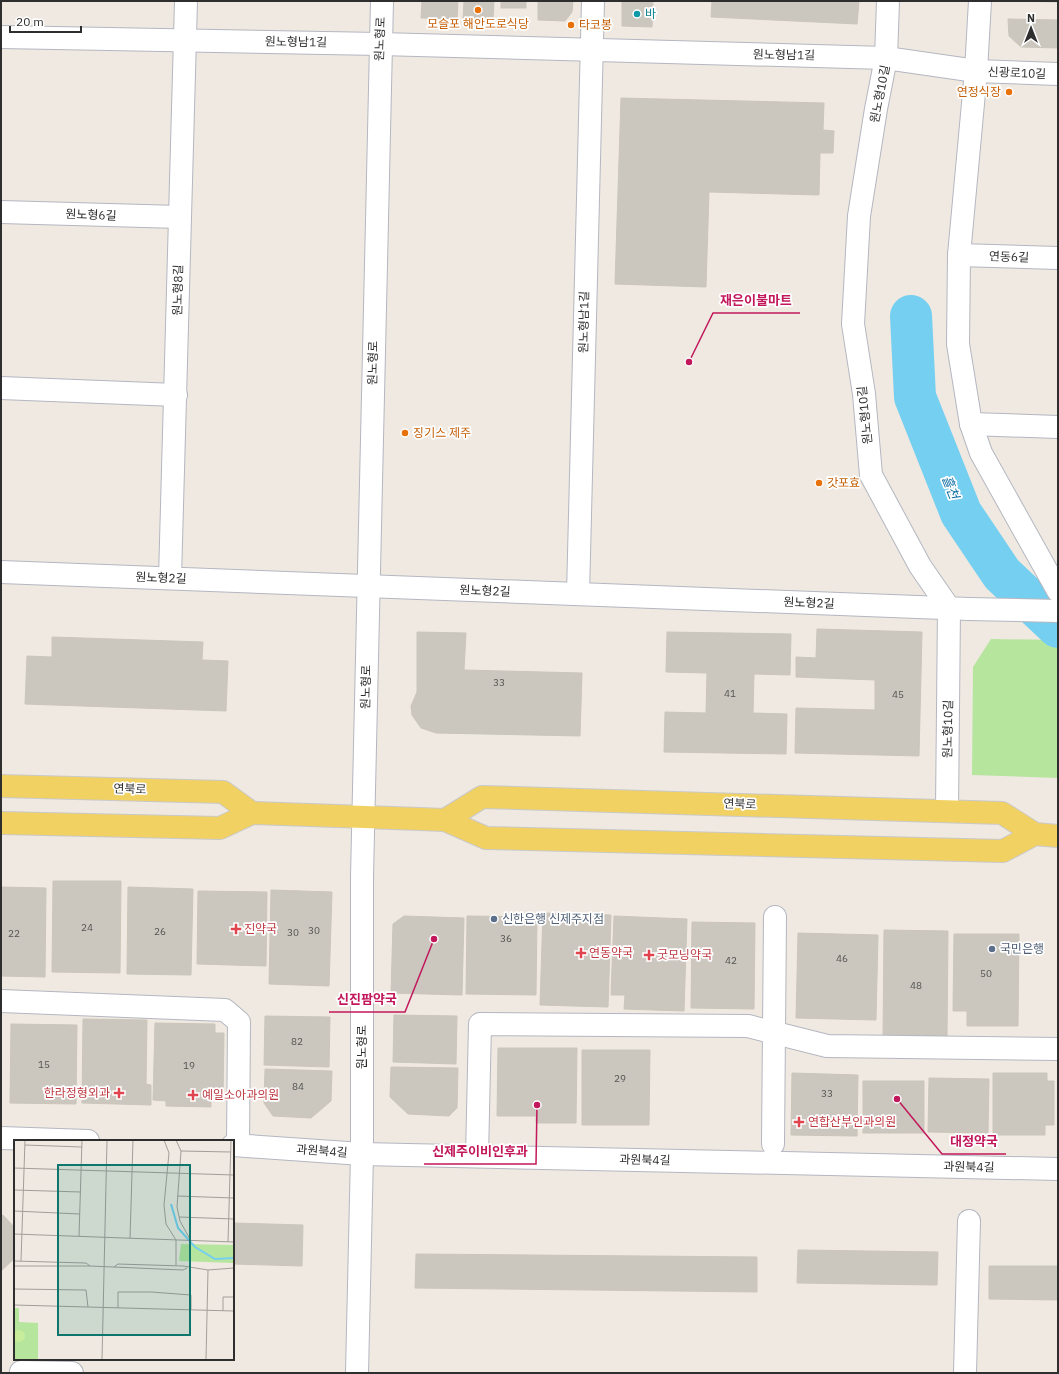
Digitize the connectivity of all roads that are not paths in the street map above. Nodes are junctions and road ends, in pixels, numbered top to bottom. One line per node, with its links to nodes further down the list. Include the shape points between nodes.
1 (186, 1): 7 (street, 원노형8길)
2 (382, 1): 8 (street, 원노형로)
3 (593, 1): 9 (street, 원노형남1길)
4 (888, 1): 10 (street, 원노형10길)
5 (980, 1): 11 (street)
6 (1, 38): 7 (street, 원노형남1길)
7 (185, 41): 8 (street, 원노형남1길); 14 (street, 원노형8길)
8 (380, 44): 9 (street, 원노형남1길); 23 (street, 원노형로)
9 (591, 50): 10 (street, 원노형남1길); 24 (street, 원노형남1길)
10 (886, 58): 11 (street, 원노형남1길); 26 (street, 원노형10길, via 859,216 853,324 864,394 871,475 920,566)
11 (976, 71): 12 (street, 신광로10길); 15 (street)
12 (1058, 74)
13 (1, 212): 14 (street, 원노형6길)
14 (180, 217): 18 (street, 원노형8길)
15 (959, 255): 16 (street, 연동6길); 19 (street, via 958,344)
16 (1058, 258)
17 (1, 388): 18 (street)
18 (176, 395): 22 (street, 원노형8길)
19 (971, 424): 20 (street); 25 (street, via 981,454)
20 (1058, 427)
21 (1, 572): 22 (street, 원노형2길)
22 (170, 578): 23 (street, 원노형2길)
23 (369, 586): 24 (street, 원노형2길); 30 (street, 원노형로)
24 (578, 594): 26 (street, 원노형2길)
25 (1056, 604): 26 (street, 원노형2길)
26 (959, 609): 28 (street, 원노형10길)
27 (1, 786): 29 (main road, 연북로, via 223,792)
28 (947, 810): 31 (main road, 연북로, via 482,797); 33 (main road, 연북로, via 1002,813)
29 (252, 813): 30 (main road); 32 (main road, via 220,828)
30 (363, 817): 31 (main road); 43 (street, 원노형로)
31 (445, 820): 33 (main road, via 486,838 1003,851)
32 (1, 823)
33 (1035, 834): 34 (main road, 연북로)
34 (1058, 836)
35 (776, 917): 37 (street)
36 (1, 1001): 42 (street, via 225,1010 240,1022)
37 (774, 1033): 38 (street, via 828,1046); 41 (street); 44 (street, via 748,1026 480,1024)
38 (1058, 1049)
39 (1, 1138): 40 (street)
40 (59, 1140)
41 (773, 1144)
42 (235, 1145): 43 (street, 과원북4길)
43 (362, 1154): 44 (street, 과원북4길); 51 (street, 원노형로)
44 (477, 1156): 45 (street, 과원북4길)
45 (1058, 1170)
46 (969, 1221): 52 (street)
47 (75, 1360): 50 (street)
48 (21, 1372): 49 (street)
49 (72, 1373)
50 (77, 1373)
51 (356, 1373)
52 (965, 1373)

